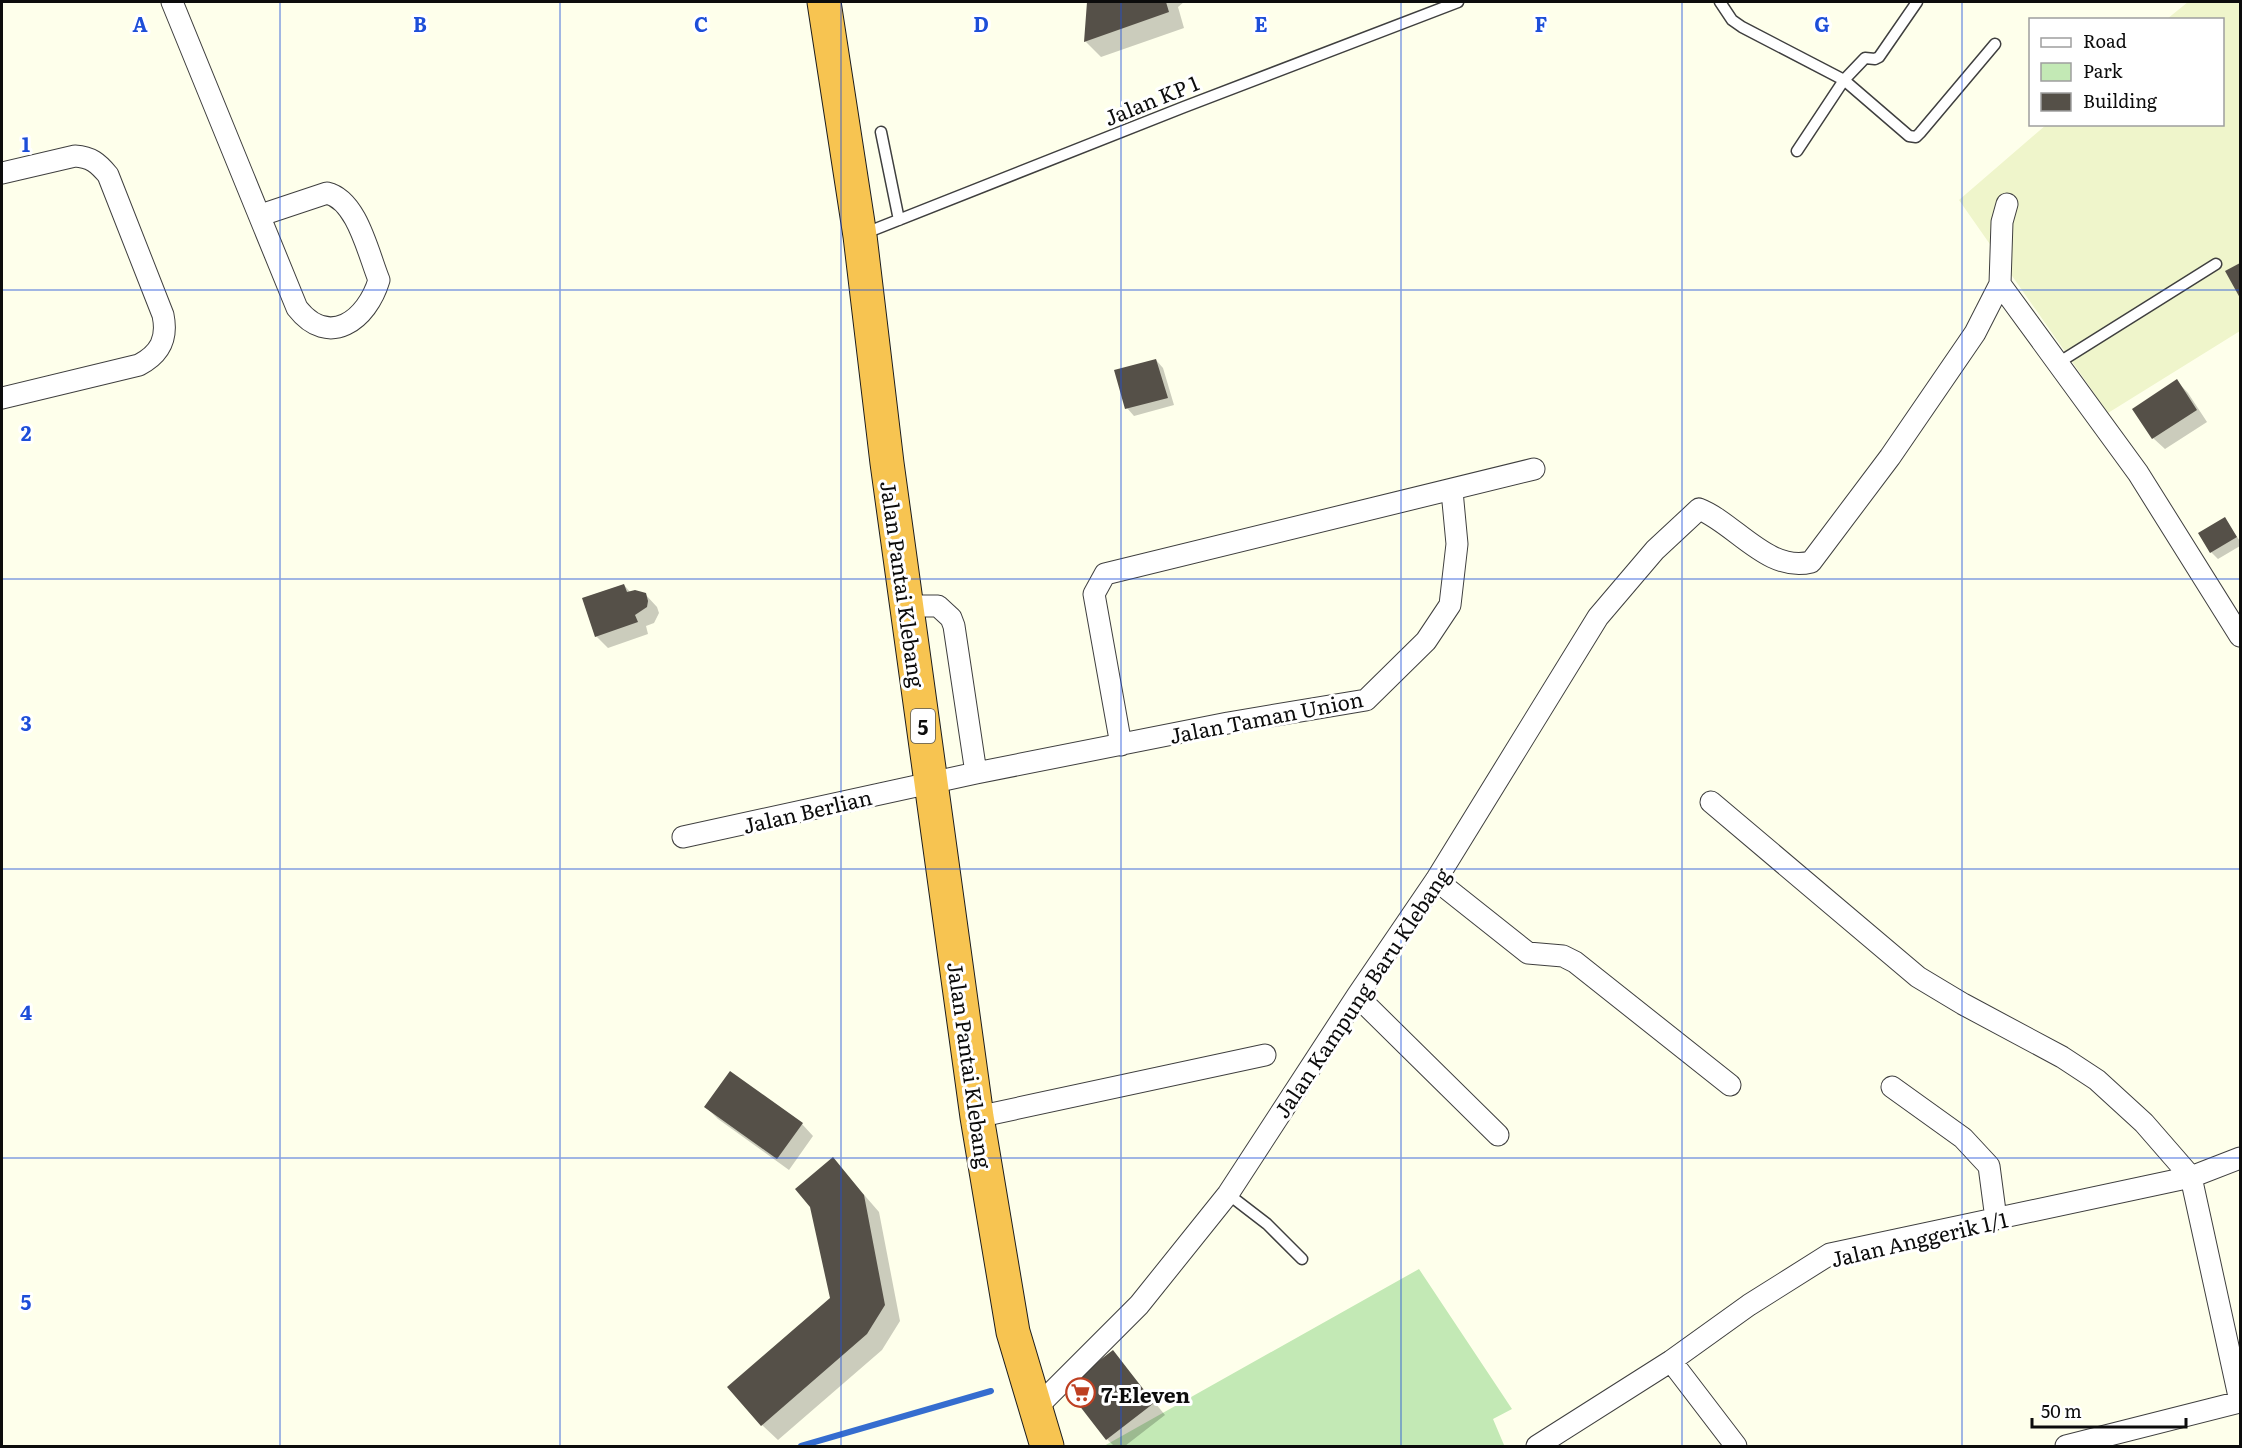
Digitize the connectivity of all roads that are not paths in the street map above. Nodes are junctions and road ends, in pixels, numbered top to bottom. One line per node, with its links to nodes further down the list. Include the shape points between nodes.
1 (172, 2): 12 (street)
2 (824, 2): 14 (highway, Jalan Pantai Klebang / 5)
3 (1458, 2): 13 (lane, Jalan KP 1)
4 (1720, 2): 7 (lane, via 1742,27)
5 (1917, 2): 7 (lane, via 1878,57 1865,58)
6 (1995, 44): 7 (lane, via 1916,137 1909,136)
7 (1844, 80): 9 (lane)
8 (881, 132): 13 (lane)
9 (1797, 151)
10 (2, 173): 18 (street, via 75,156 98,164 108,175 166,328 158,351 139,365)
11 (2007, 204): 16 (street, via 2001,222)
12 (261, 215): 12 (street, via 327,193 342,199 353,215 379,280 368,306 358,317 335,328 304,317)
13 (899, 220): 14 (lane, Jalan KP 1)
14 (860, 236): 21 (highway, Jalan Pantai Klebang / 5)
15 (2216, 264): 17 (lane)
16 (2000, 284): 17 (street); 28 (street, Jalan Kampung Baru Klebang, via 1969,342 1811,562 1796,566 1771,556 1715,515 1699,508 1655,550 1598,617)
17 (2058, 363): 22 (street, via 2138,473)
18 (2, 398)
19 (1534, 469): 20 (street)
20 (1452, 491): 23 (street, Jalan Taman Union, via 1457,544 1449,605 1426,641 1366,700); 23 (street, via 1105,574 1094,594)
21 (907, 606): 24 (street, via 938,606 951,618); 25 (highway, Jalan Pantai Klebang / 5)
22 (2241, 636)
23 (1121, 745): 24 (street, Jalan Taman Union)
24 (976, 772): 25 (street, Jalan Taman Union)
25 (930, 782): 27 (street, Jalan Berlian); 33 (highway, Jalan Pantai Klebang / 5)
26 (1711, 802): 36 (street, via 1918,977 2097,1080 2144,1123)
27 (684, 837)
28 (1436, 880): 29 (street, Jalan Kampung Baru Klebang); 31 (street, via 1528,952 1563,956 1575,962)
29 (1357, 996): 34 (street); 37 (street, Jalan Kampung Baru Klebang)
30 (1265, 1055): 33 (street)
31 (1730, 1085)
32 (1892, 1087): 38 (street, via 1964,1138 1989,1166)
33 (977, 1117): 42 (highway, Jalan Pantai Klebang / 5, via 1013,1332)
34 (1498, 1135)
35 (2241, 1158): 36 (street, Jalan Anggerik 1/1)
36 (2191, 1177): 38 (street, Jalan Anggerik 1/1); 41 (street)
37 (1228, 1194): 39 (lane, via 1267,1224); 42 (street, Jalan Kampung Baru Klebang, via 1139,1305)
38 (1996, 1219): 40 (street, Jalan Anggerik 1/1, via 1830,1254)
39 (1302, 1259)
40 (1671, 1361): 44 (street, Jalan Anggerik 1/1); 45 (street)
41 (2241, 1402): 46 (street)
42 (1034, 1410): 43 (highway, Jalan Pantai Klebang / 5)
43 (1047, 1446)
44 (1537, 1446)
45 (1736, 1446)
46 (2066, 1446)

